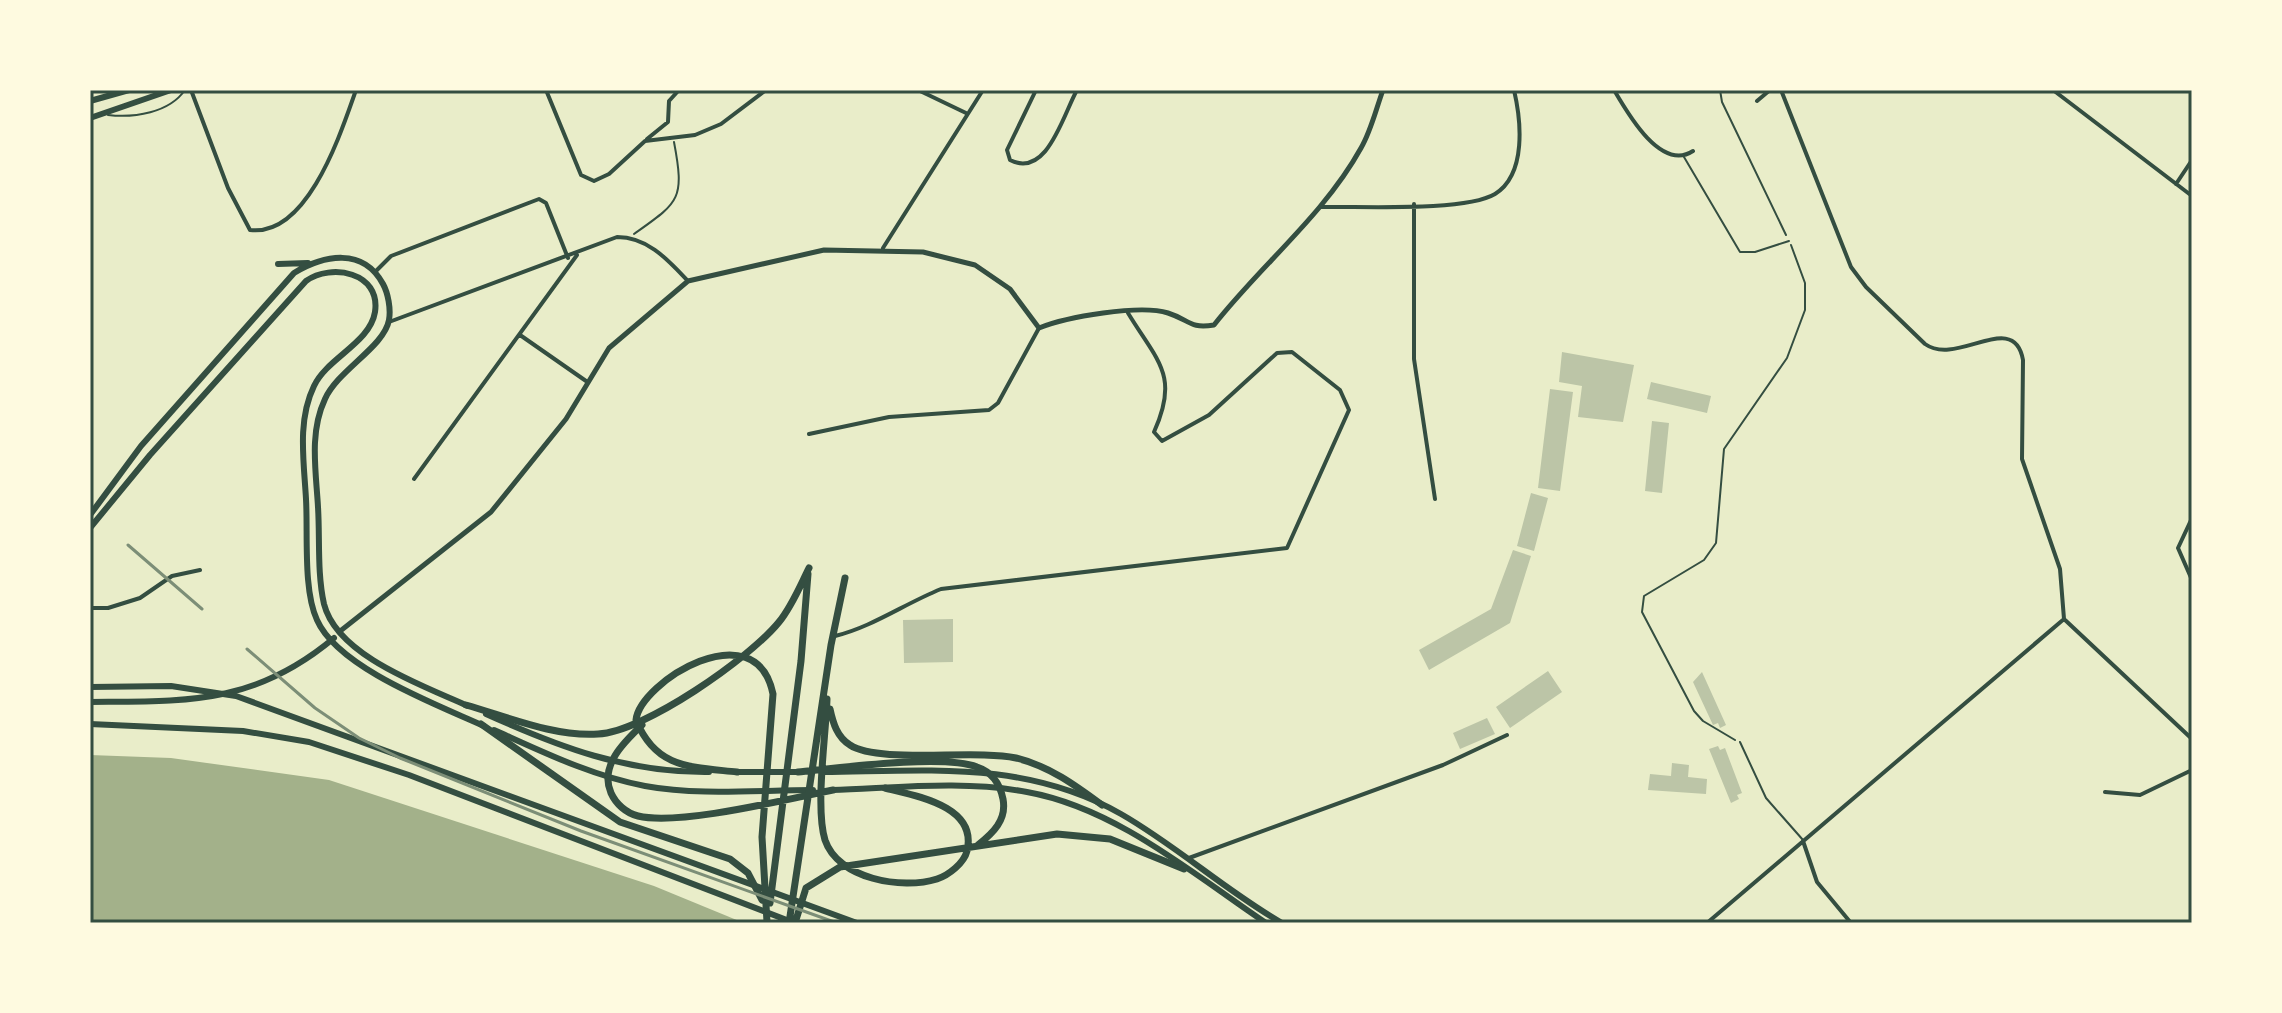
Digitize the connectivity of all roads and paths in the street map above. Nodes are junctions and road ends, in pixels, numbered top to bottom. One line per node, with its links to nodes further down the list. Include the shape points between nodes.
1 (129, 90): 21 (main road)
2 (171, 90): 23 (main road)
3 (185, 90): 23 (lane, via 171,104 138,116)
4 (191, 90): 5 (street, via 228,188 250,230 258,231 296,213 334,153)
5 (356, 90)
6 (546, 90): 26 (street, via 581,175 594,181 609,174)
7 (679, 90): 26 (street, via 669,101 668,122)
8 (766, 90): 25 (street, via 721,124)
9 (918, 90): 22 (street)
10 (983, 90): 22 (street)
11 (1036, 90): 12 (street, via 1007,150 1010,160 1021,166 1034,164 1045,152)
12 (1077, 90)
13 (1383, 90): 33 (street, via 1362,147)
14 (1514, 90): 32 (street, via 1522,123 1514,169 1496,193 1470,203)
15 (1614, 90): 28 (street, via 1649,139 1672,157)
16 (1720, 90): 35 (path)
17 (1770, 90): 20 (street)
18 (1781, 90): 60 (street, via 1845,256 1866,287 1937,351 1955,351 1995,337 2011,340 2020,349 2022,459 2060,569)
19 (2053, 90): 30 (street)
20 (1757, 101)
21 (92, 102)
22 (966, 113): 36 (street)
23 (99, 114): 24 (main road)
24 (90, 118)
25 (673, 138): 26 (street); 34 (path, via 678,197)
26 (645, 141)
27 (1693, 151): 28 (street)
28 (1684, 157): 35 (lane, via 1740,252)
29 (2192, 160): 30 (street)
30 (2176, 184): 31 (street)
31 (2192, 196)
32 (1414, 204): 33 (street); 52 (street, via 1414,359)
33 (1321, 207): 45 (street, via 1214,325 1196,328 1166,312)
34 (630, 237): 37 (street); 44 (street, via 662,254)
35 (1789, 241): 74 (path, via 1805,283 1805,310 1787,358 1724,449 1716,543 1704,560 1644,596 1642,612 1694,711)
36 (883, 248): 44 (street, via 824,250); 47 (street, via 975,265 1010,289)
37 (579, 253): 38 (street); 48 (street)
38 (568, 258): 41 (street, via 546,203 539,199 391,256); 46 (street)
39 (312, 263): 40 (main road); 41 (main road, via 352,258); 42 (main road)
40 (278, 264)
41 (375, 272): 46 (main road, via 385,288)
42 (294, 273): 43 (main road, via 295,281); 53 (main road, via 141,446)
43 (306, 281): 55 (main road); 62 (main road, via 325,271 350,272 374,297 371,323 314,384 303,429 313,606)
44 (688, 281): 49 (street, via 609,348)
45 (1128, 313): 47 (street, via 1058,320); 63 (street, via 1166,375 1166,406 1154,432 1162,441 1209,415 1277,353 1292,352 1340,390 1349,410 1287,548 941,589)
46 (389, 322): 61 (main road, via 334,383 315,429 323,593)
47 (1039, 328): 50 (street, via 998,403 989,410 889,417)
48 (520, 335): 49 (street); 51 (street)
49 (586, 381): 61 (street, via 566,419 491,512)
50 (809, 434)
51 (414, 479)
52 (1435, 499)
53 (90, 515)
54 (2192, 518): 58 (street, via 2178,548)
55 (90, 528)
56 (200, 570): 59 (street, via 172,576 140,598)
57 (845, 578): 63 (highway)
58 (2192, 580)
59 (90, 608)
60 (2064, 619): 73 (street); 84 (street)
61 (339, 632): 62 (main road); 68 (main road, via 377,662)
62 (331, 640): 67 (main road, via 248,689 209,699); 71 (main road, via 373,671)
63 (832, 641): 64 (highway)
64 (827, 670): 66 (highway); 89 (highway)
65 (90, 687): 90 (main road, via 171,686 236,696)
66 (827, 699): 80 (highway, via 822,817 833,855 848,868 881,880 938,879 953,870 967,855 969,837 951,811); 83 (highway, via 833,725 849,745 875,753 974,752 1035,764 1069,780)
67 (90, 702)
68 (466, 705): 69 (highway, via 572,733 625,729); 75 (main road, via 560,747)
69 (649, 718): 81 (highway, via 625,741 609,772 608,786 620,807 635,816 654,818); 88 (highway, via 733,663 781,621 809,568)
70 (90, 724): 89 (main road, via 243,731 309,742 409,775)
71 (481, 724): 79 (main road); 88 (highway, via 620,822 730,859 748,873 761,895)
72 (1507, 735): 86 (street, via 1443,765)
73 (2192, 739)
74 (1740, 742): 84 (lane, via 1766,798)
75 (626, 766): 77 (main road); 79 (main road, via 598,763)
76 (2192, 770): 82 (street, via 2140,795)
77 (737, 772): 78 (main road); 88 (highway, via 694,768 660,755 636,720 642,700 713,655 757,661 769,675 773,694 762,837)
78 (798, 772): 83 (main road, via 988,771); 85 (highway, via 960,763 988,772 1000,787 1003,815 994,832)
79 (604, 775): 81 (main road, via 662,788)
80 (885, 788): 81 (main road); 87 (main road, via 992,787 1050,797 1112,823)
81 (833, 790)
82 (2105, 792)
83 (1102, 805): 86 (main road)
84 (1803, 841): 93 (street); 94 (street, via 1817,882)
85 (976, 846): 87 (highway, via 1057,834 1110,839); 89 (highway, via 827,872 806,888)
86 (1187, 858): 92 (main road)
87 (1184, 869): 91 (main road)
88 (767, 922)
89 (793, 923)
90 (857, 923)
91 (1266, 923)
92 (1282, 923)
93 (1707, 923)
94 (1851, 923)

